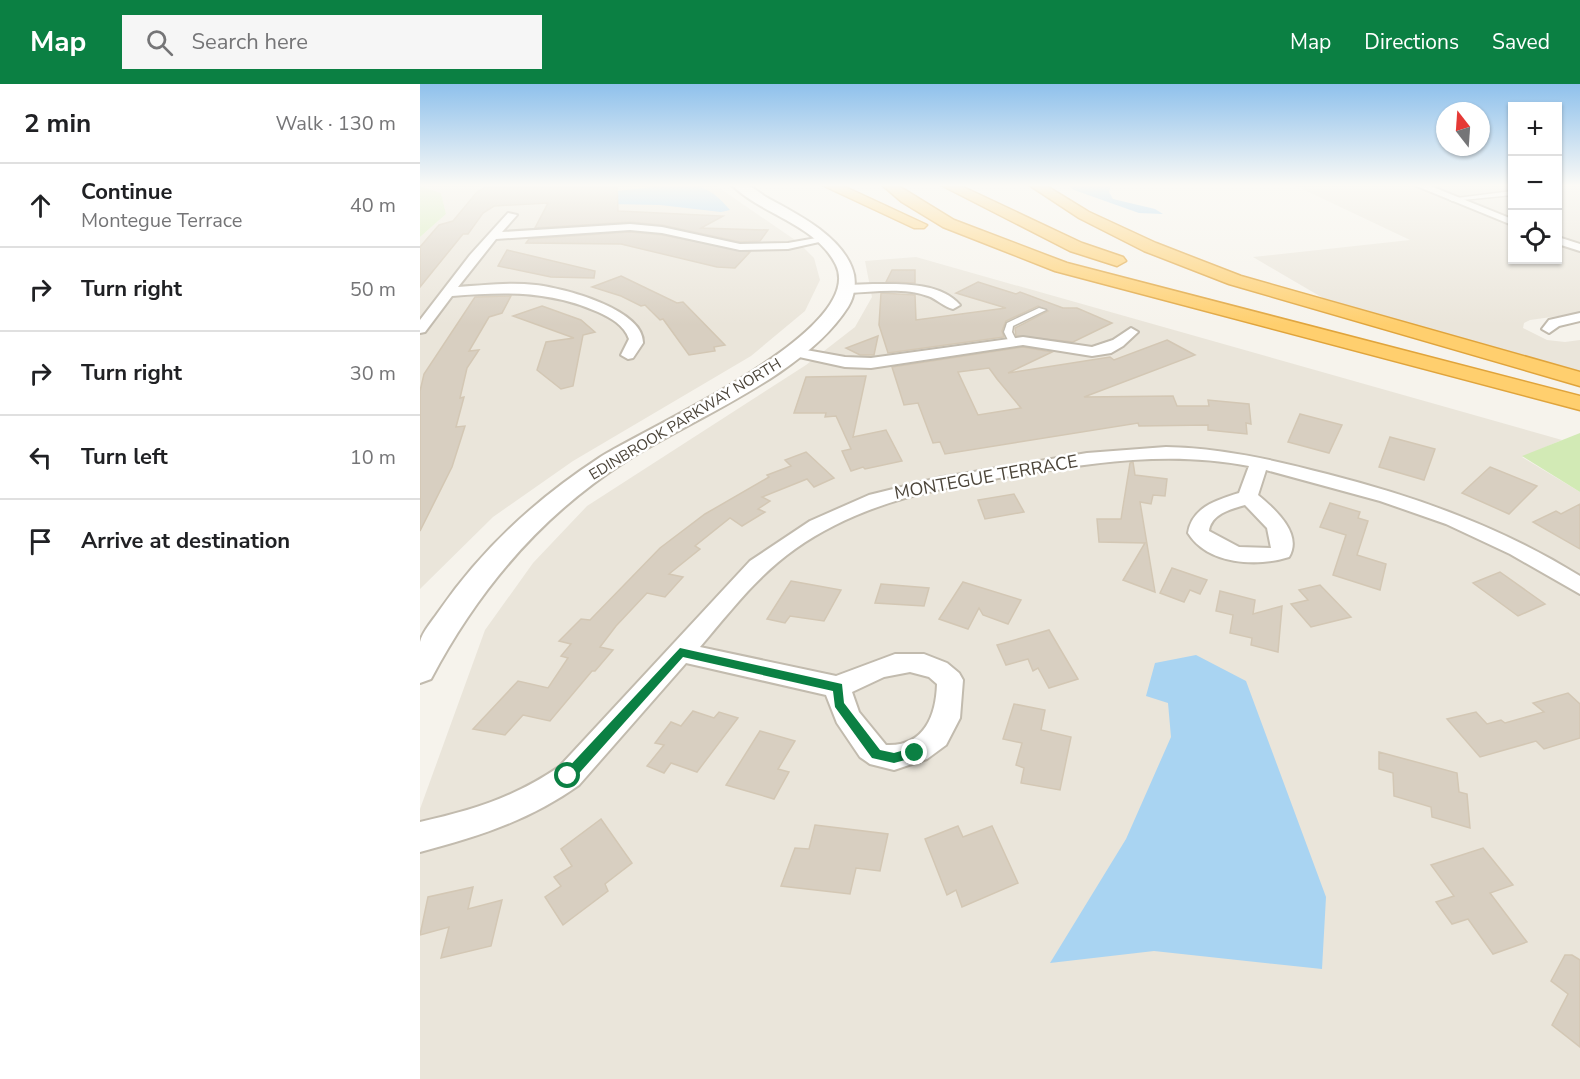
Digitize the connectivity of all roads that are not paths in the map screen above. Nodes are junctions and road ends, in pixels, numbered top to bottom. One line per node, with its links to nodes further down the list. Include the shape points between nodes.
1 (496, 231): 9 (street)
2 (562, 231): 9 (street)
3 (668, 231): 10 (street, via 740,248)
4 (809, 231): 10 (street)
5 (936, 231): 13 (highway, via 1024,264)
6 (968, 231): 13 (highway)
7 (1043, 231): 25 (highway, via 1076,247 1209,291 1412,345)
8 (1118, 231): 25 (highway, via 1234,280)
9 (492, 236): 15 (street)
10 (822, 240): 14 (street, via 844,262)
11 (1562, 242): 12 (street)
12 (1580, 248)
13 (1115, 283): 26 (highway)
14 (847, 289): 16 (street, via 914,289); 23 (street, EDINBROOK PARKWAY NORTH, via 826,326)
15 (447, 292): 19 (street); 24 (street, via 521,288 588,303 634,331 637,338)
16 (953, 305)
17 (1042, 310): 22 (lane, via 1010,326 1008,332)
18 (1580, 317): 20 (street, via 1554,323)
19 (420, 329)
20 (1549, 329)
21 (1131, 332): 22 (street, via 1112,346 1094,351 1067,351 1036,341)
22 (1013, 342): 23 (street, via 871,363)
23 (795, 352): 31 (street, EDINBROOK PARKWAY NORTH, via 618,456 537,517 474,586)
24 (628, 355)
25 (1580, 381)
26 (1580, 403)
27 (1259, 463): 28 (street); 29 (street, MONTEGUE TERRACE, via 1383,493 1441,513 1501,540); 30 (street, MONTEGUE TERRACE, via 1200,453 1131,453 931,483 893,493 857,505 789,541 728,596)
28 (1248, 497)
29 (1580, 586)
30 (680, 652): 32 (street); 33 (street, MONTEGUE TERRACE, via 568,776 543,795 483,822)
31 (420, 670)
32 (838, 687)
33 (420, 837)

